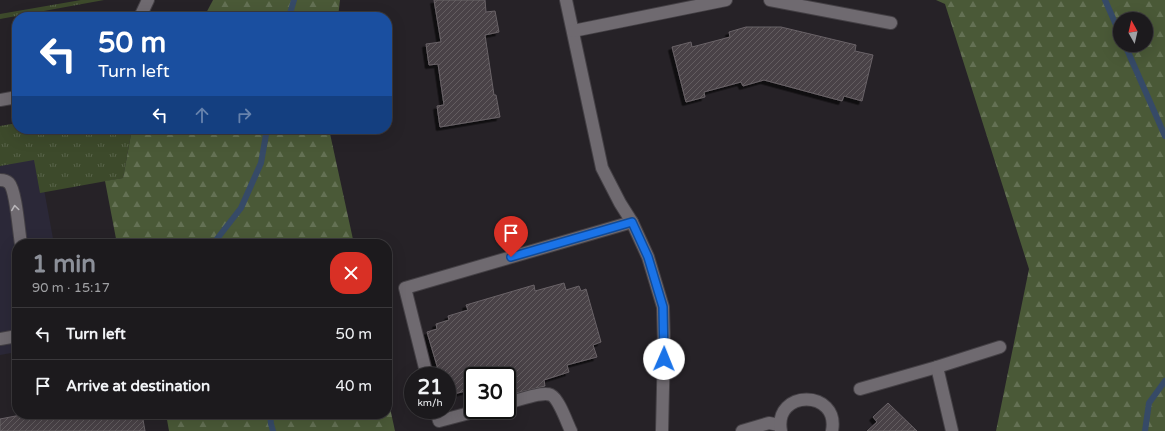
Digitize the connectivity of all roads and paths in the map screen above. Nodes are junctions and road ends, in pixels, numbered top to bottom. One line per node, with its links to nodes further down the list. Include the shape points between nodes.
1 (148, 0): 5 (street)
2 (566, 0): 7 (street)
3 (726, 0): 7 (street)
4 (770, 0): 6 (street)
5 (142, 12)
6 (891, 23)
7 (573, 30): 11 (street, via 602,168)
8 (12, 98): 9 (street)
9 (0, 100)
10 (0, 180): 12 (street, one-way to 10, via 13,194 9,184)
11 (632, 222): 17 (street, via 405,288); 24 (street, via 648,257 663,307)
12 (20, 239)
13 (12, 337): 14 (street)
14 (0, 339)
15 (1000, 347): 16 (street)
16 (937, 366): 18 (street); 27 (street)
17 (425, 367)
18 (860, 389)
19 (516, 401): 23 (street, via 543,394 551,395)
20 (464, 414): 21 (street)
21 (439, 421)
22 (780, 428): 25 (street, via 769,423); 26 (street, via 785,409 799,399 807,398 819,402 829,410)
23 (571, 431)
24 (662, 431)
25 (742, 431)
26 (832, 431)
27 (952, 431)

